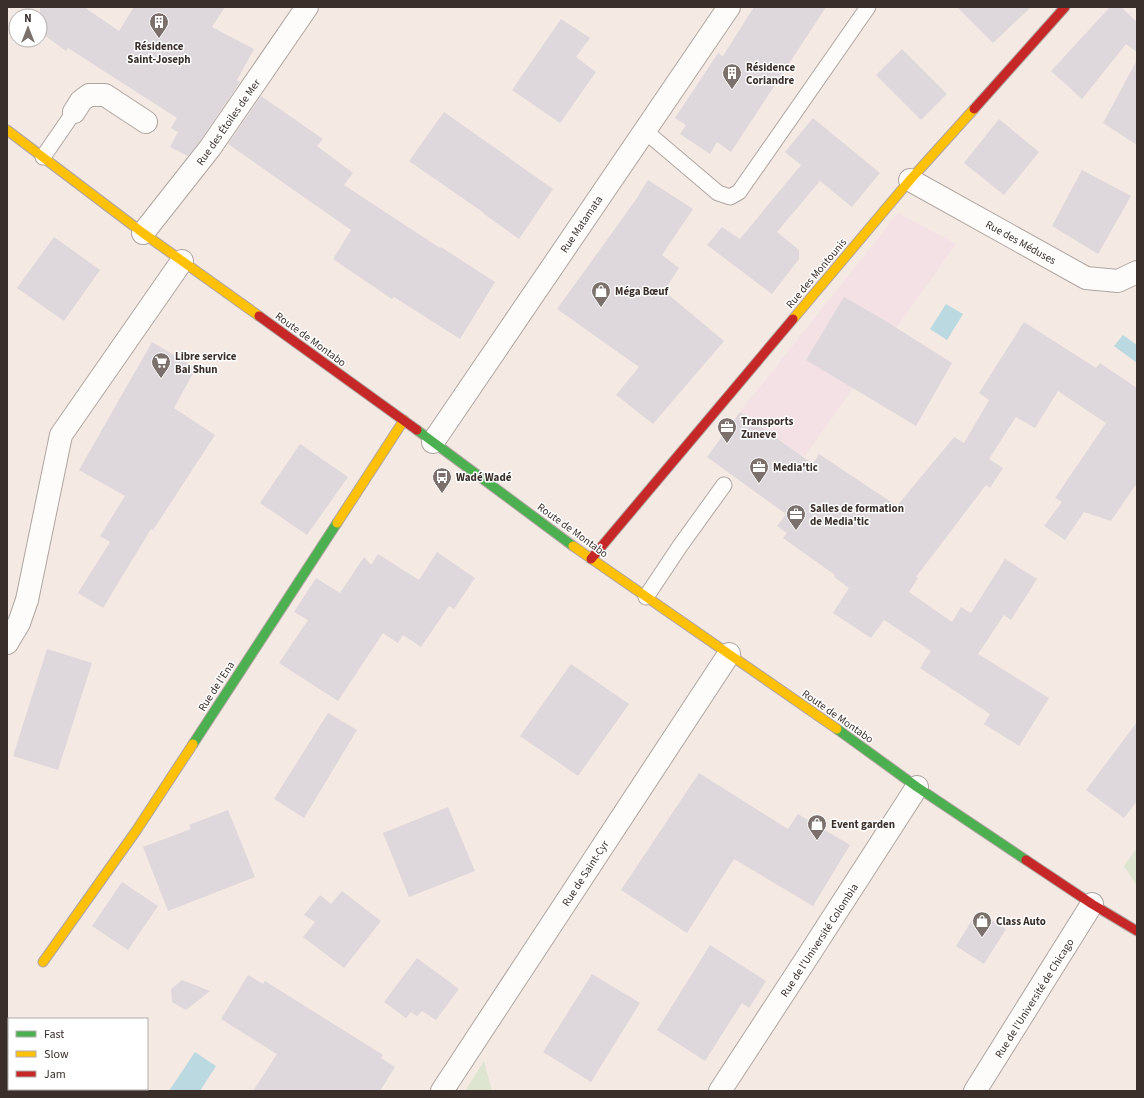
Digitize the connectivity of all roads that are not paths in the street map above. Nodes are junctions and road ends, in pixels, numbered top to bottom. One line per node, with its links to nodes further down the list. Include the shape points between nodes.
1 (307, 7): 11 (street, Rue des Étoiles de Mer, via 210,148)
2 (729, 7): 8 (street, Rue Matamata)
3 (868, 7): 8 (lane, via 739,192 730,197 718,193)
4 (1065, 7): 10 (main road, Rue des Montounis)
5 (74, 112): 6 (street, via 81,100 89,95 105,95); 9 (lane)
6 (146, 122)
7 (7, 130): 9 (main road, Route de Montabo)
8 (645, 131): 15 (street, Rue Matamata)
9 (42, 157): 11 (main road, Route de Montabo)
10 (910, 180): 13 (street, Rue des Méduses, via 1086,278 1118,281); 17 (main road, Rue des Montounis)
11 (143, 233): 12 (main road, Route de Montabo)
12 (182, 261): 14 (main road, Route de Montabo); 19 (street, via 61,435 27,600 19,623)
13 (1137, 272)
14 (404, 420): 15 (main road, Route de Montabo); 24 (main road, Rue de l'Ena, via 136,831)
15 (433, 442): 17 (main road, Route de Montabo)
16 (724, 485): 18 (lane)
17 (591, 559): 18 (main road, Route de Montabo)
18 (646, 597): 20 (main road, Route de Montabo)
19 (7, 643)
20 (729, 654): 21 (main road, Route de Montabo); 25 (street, Rue de Saint-Cyr)
21 (917, 787): 22 (main road, Route de Montabo); 26 (street, Rue de l'Université Colombia)
22 (1092, 904): 23 (main road, Route de Montabo); 27 (street, Rue de l’Université de Chicago)
23 (1137, 931)
24 (43, 962)
25 (442, 1091)
26 (720, 1091)
27 (975, 1091)

